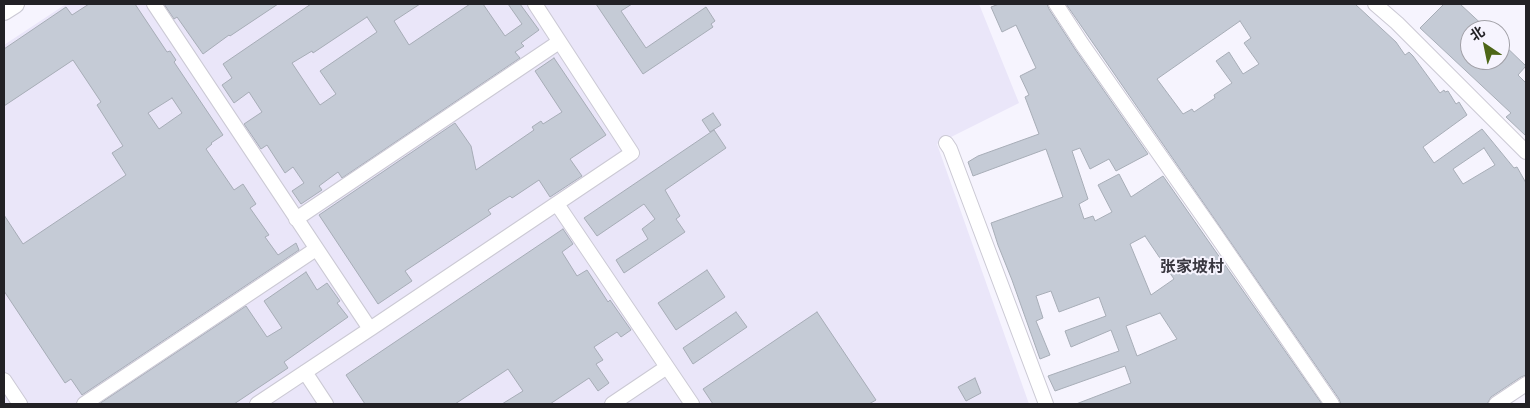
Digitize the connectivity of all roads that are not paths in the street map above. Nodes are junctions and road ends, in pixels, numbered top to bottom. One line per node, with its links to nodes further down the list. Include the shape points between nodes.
1 (15, 4): 6 (main road)
2 (154, 4): 11 (street)
3 (535, 4): 7 (street)
4 (1056, 4): 25 (street)
5 (1375, 4): 9 (street)
6 (4, 11)
7 (560, 42): 10 (street, via 632,153); 11 (street)
8 (946, 143): 24 (street)
9 (1526, 152)
10 (557, 204): 13 (street); 14 (street)
11 (296, 219): 12 (street)
12 (316, 249): 13 (street); 19 (street)
13 (370, 329): 15 (street)
14 (667, 367): 22 (street); 23 (street)
15 (305, 372): 20 (street); 21 (street)
16 (4, 380): 18 (street)
17 (1526, 384): 26 (street)
18 (20, 404)
19 (84, 404)
20 (258, 404)
21 (326, 404)
22 (612, 404)
23 (692, 404)
24 (1046, 404)
25 (1332, 404)
26 (1496, 404)

